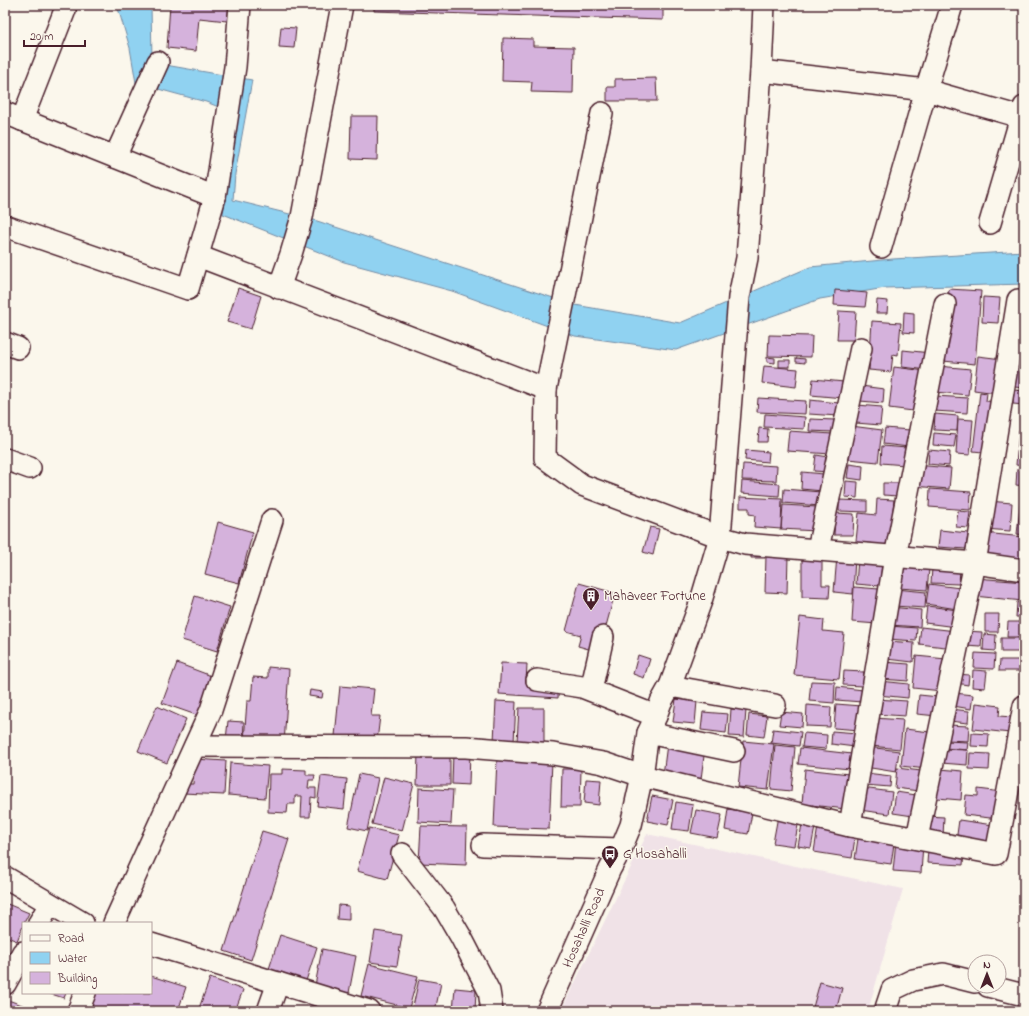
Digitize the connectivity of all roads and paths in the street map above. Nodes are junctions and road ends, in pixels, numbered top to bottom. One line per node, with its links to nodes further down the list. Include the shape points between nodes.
1 (240, 5): 13 (street, via 235,67)
2 (342, 5): 18 (street, via 302,217)
3 (764, 5): 7 (street, Hosahalli Road)
4 (952, 5): 8 (street)
5 (65, 10): 11 (street)
6 (158, 62): 12 (street)
7 (762, 71): 8 (street); 26 (street, Hosahalli Road, via 747,258 739,297 733,355)
8 (926, 90): 10 (street); 16 (street)
9 (602, 113): 22 (street)
10 (1023, 114): 14 (street)
11 (14, 117): 12 (street)
12 (115, 157): 13 (street)
13 (215, 197): 17 (street)
14 (990, 223)
15 (5, 226): 17 (street, via 188,290)
16 (881, 247)
17 (198, 256): 18 (street)
18 (279, 288): 22 (street)
19 (1018, 300): 29 (street)
20 (945, 304): 28 (street)
21 (861, 348): 27 (street)
22 (546, 389): 26 (street, via 545,458 582,485)
23 (5, 459): 24 (street)
24 (30, 468)
25 (272, 520): 38 (street, via 211,710)
26 (720, 537): 27 (street, via 746,544); 33 (street, Hosahalli Road, via 701,601)
27 (818, 549): 28 (street)
28 (895, 557): 29 (street); 41 (street)
29 (975, 563): 30 (street); 42 (street)
30 (1024, 570)
31 (603, 637): 34 (street)
32 (537, 680): 34 (street)
33 (670, 686): 35 (street); 37 (street, Hosahalli Road)
34 (591, 690): 37 (street)
35 (775, 706)
36 (1024, 706): 42 (street, via 996,854)
37 (652, 725): 39 (street); 40 (street, Hosahalli Road)
38 (195, 746): 40 (street, via 466,747 553,754 603,763); 50 (street)
39 (734, 751)
40 (642, 776): 41 (street); 44 (street, Hosahalli Road, via 631,825)
41 (850, 826): 42 (street)
42 (917, 838)
43 (483, 845): 44 (street)
44 (621, 849): 63 (street, Hosahalli Road)
45 (402, 854): 62 (street, via 444,908 461,937 489,991)
46 (5, 877): 47 (street)
47 (50, 904): 48 (street); 49 (street)
48 (40, 922)
49 (81, 922)
50 (114, 922)
51 (152, 944): 54 (street)
52 (22, 954): 55 (street)
53 (967, 980): 64 (street, via 943,974 913,980 892,990)
54 (278, 983): 60 (street); 61 (street)
55 (5, 984)
56 (1007, 991): 58 (street)
57 (85, 994): 59 (street)
58 (1024, 995)
59 (78, 1011)
60 (268, 1011)
61 (369, 1011)
62 (492, 1011)
63 (547, 1011)
64 (885, 1011)

